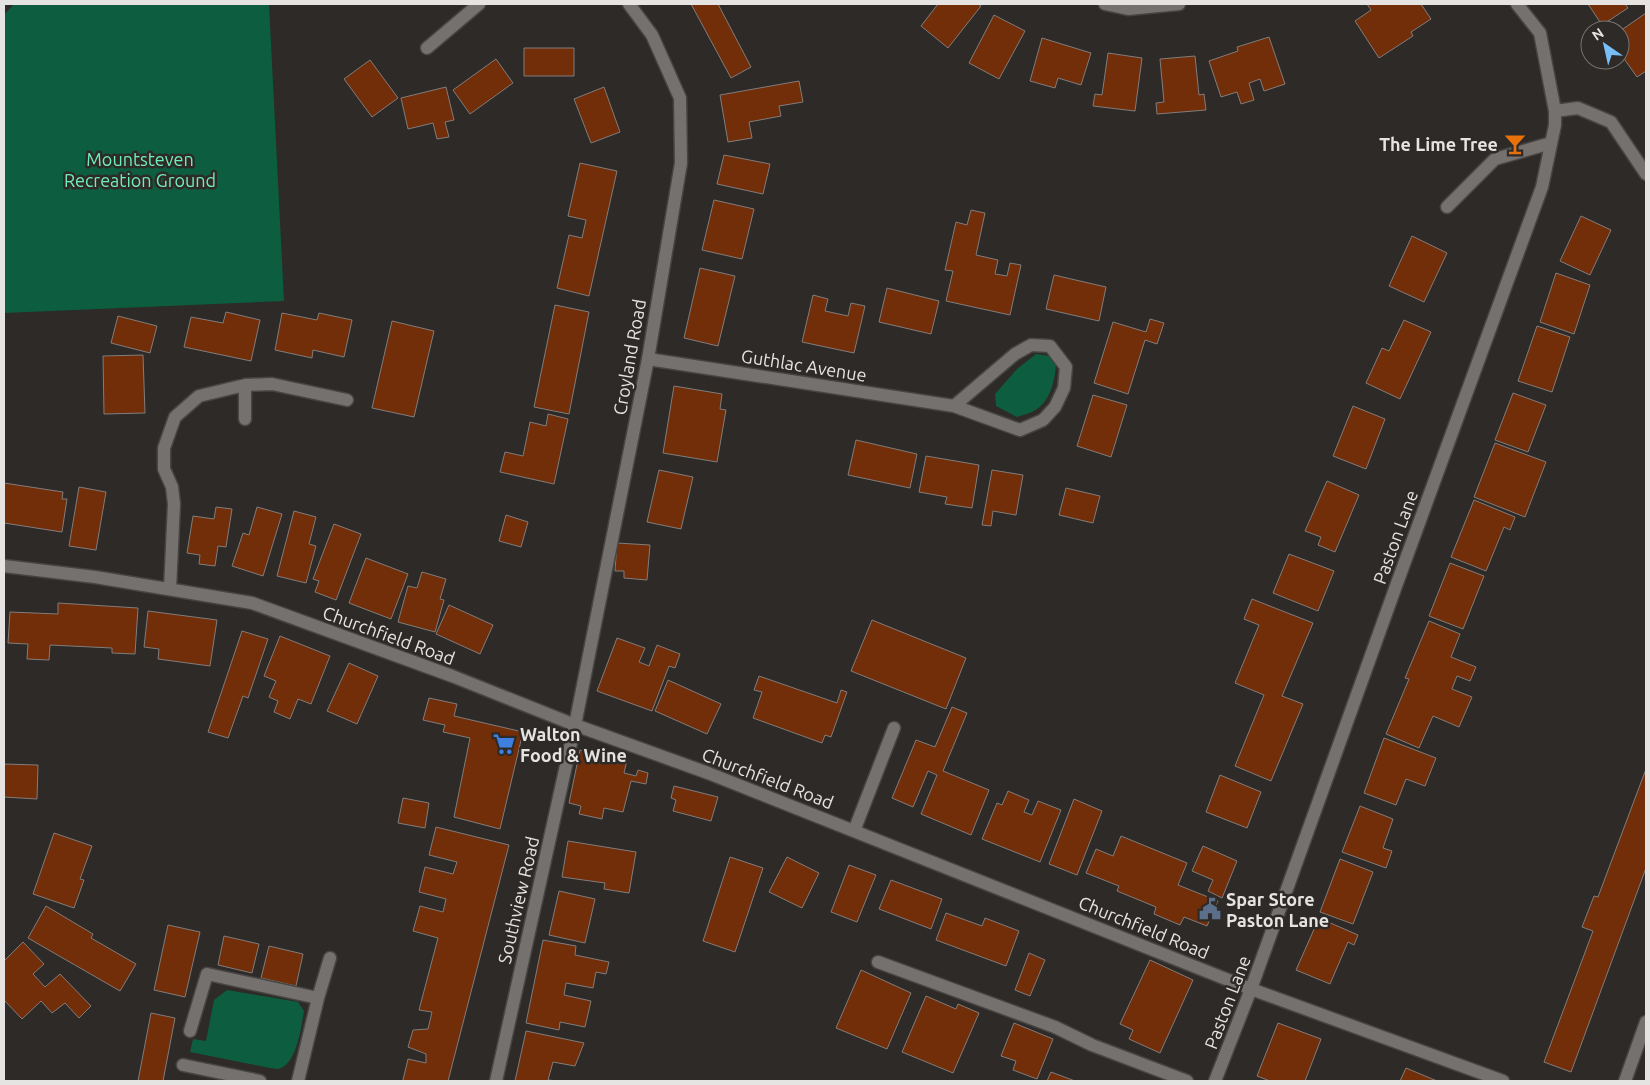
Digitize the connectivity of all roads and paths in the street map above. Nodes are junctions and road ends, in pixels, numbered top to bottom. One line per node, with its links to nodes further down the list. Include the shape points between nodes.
1 (480, 4): 6 (street)
2 (629, 4): 11 (street, Croyland Road, via 652,35 680,98 681,162)
3 (1105, 4): 4 (street, via 1128,9)
4 (1179, 4)
5 (1517, 4): 7 (street, Paston Lane, via 1540,34)
6 (427, 48)
7 (1555, 111): 8 (street, Paston Lane); 9 (street, via 1578,108 1610,122)
8 (1550, 143): 10 (street, via 1495,159); 23 (street, Paston Lane, via 1542,187)
9 (1646, 174)
10 (1447, 207)
11 (648, 359): 14 (street, Guthlac Avenue); 18 (street, Croyland Road)
12 (245, 385): 13 (street, via 272,384); 15 (street); 17 (street, via 199,396 175,417 164,448 164,469 172,487 174,504)
13 (347, 400)
14 (954, 406): 14 (street, Guthlac Avenue, via 1015,354 1031,345 1050,346 1066,367 1064,388 1055,407 1043,420 1020,430)
15 (245, 419)
16 (4, 566): 17 (street, Churchfield Road)
17 (170, 590): 18 (street, Churchfield Road, via 252,603 452,676)
18 (574, 725): 20 (street, Churchfield Road, via 708,773); 30 (street, Southview Road)
19 (894, 728): 20 (street)
20 (854, 831): 23 (street, Churchfield Road)
21 (330, 958): 24 (street)
22 (878, 962): 31 (street, via 1055,1027 1092,1045)
23 (1251, 989): 32 (street, Paston Lane); 33 (street, Churchfield Road)
24 (318, 998): 26 (street, via 207,974); 29 (street)
25 (1646, 1022): 34 (street)
26 (190, 1031)
27 (183, 1065): 28 (street)
28 (260, 1081)
29 (298, 1081)
30 (496, 1081)
31 (1186, 1081)
32 (1215, 1081)
33 (1503, 1081)
34 (1625, 1081)

